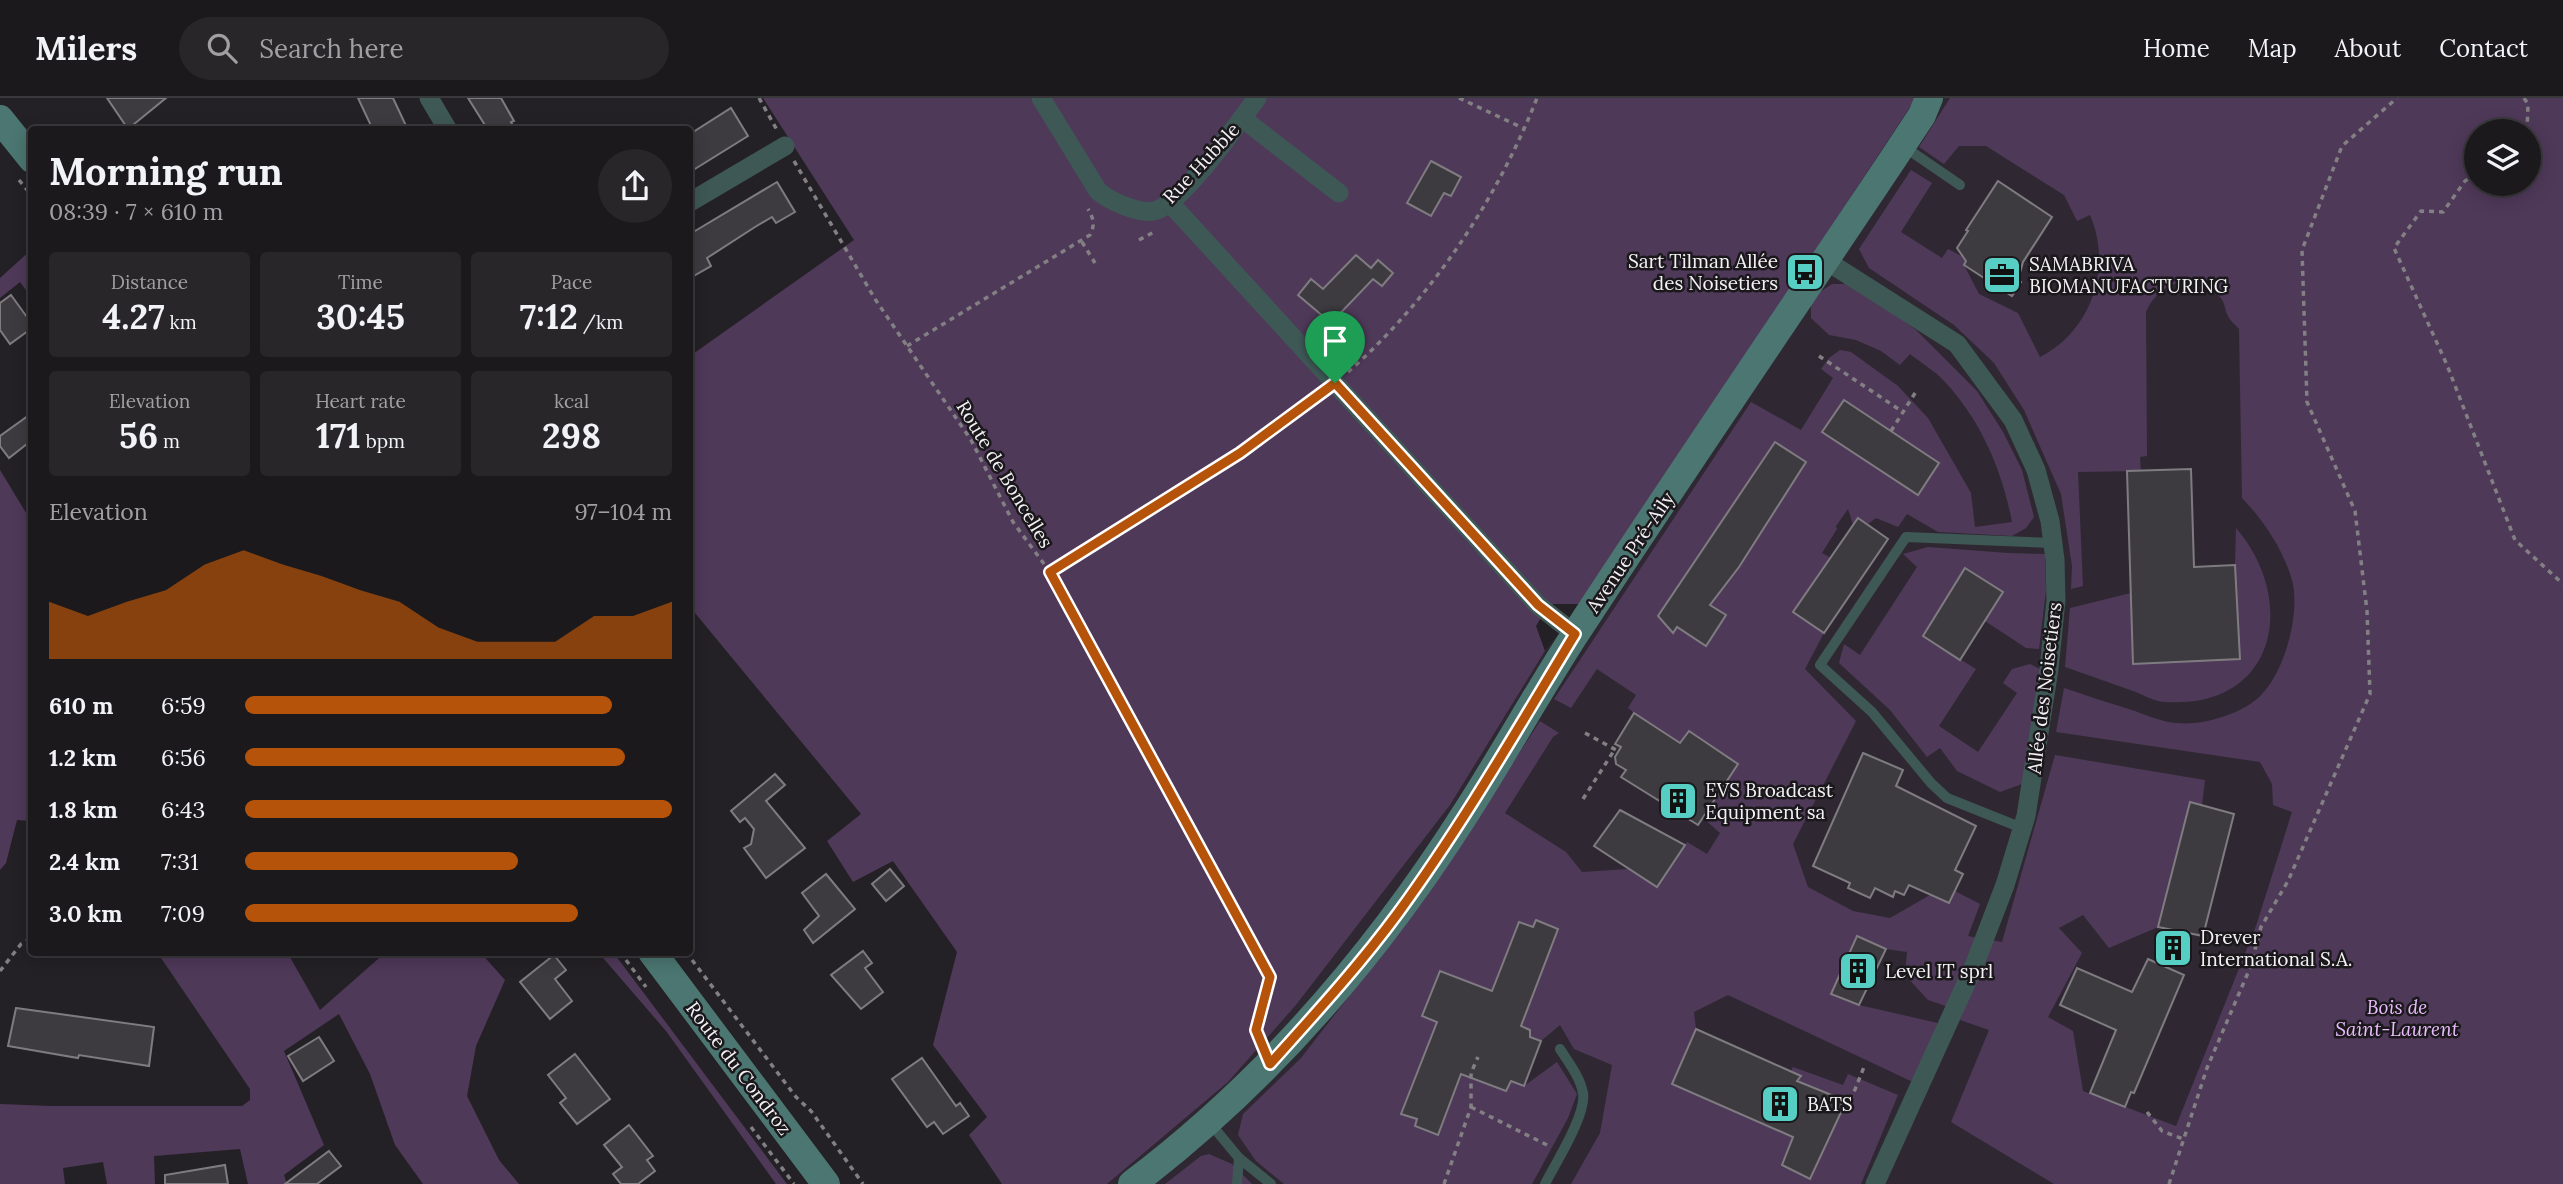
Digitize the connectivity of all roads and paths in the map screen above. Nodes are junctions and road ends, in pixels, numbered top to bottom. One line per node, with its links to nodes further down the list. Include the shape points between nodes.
1 (429, 98): 13 (street)
2 (759, 98): 16 (path, Route de Boncelles)
3 (1041, 98): 22 (street, Rue Hubble, via 1108,200 1153,211)
4 (1257, 98): 10 (street, Rue Hubble)
5 (1459, 98): 14 (path)
6 (1537, 98): 14 (path)
7 (1929, 98): 15 (street, Avenue Pré-Aily)
8 (2397, 98): 50 (path, via 2342,146 2302,250 2307,402 2355,511 2367,611 2370,694 2288,881 2261,927 2250,968)
9 (2524, 98): 12 (path)
10 (1242, 118): 20 (street); 22 (street, Rue Hubble)
11 (0, 119): 17 (street)
12 (2527, 119)
13 (446, 126)
14 (1523, 128): 27 (path, via 1443,268 1370,353)
15 (1902, 145): 19 (lane); 23 (street, Avenue Pré-Aily)
16 (785, 146): 21 (street); 25 (path, Route de Boncelles)
17 (28, 154)
18 (2464, 182): 33 (path, via 2443,212 2421,211 2393,248 2447,365 2515,540)
19 (1961, 185)
20 (1339, 193)
21 (693, 200)
22 (1170, 203): 27 (street)
23 (1825, 260): 31 (street, Allée des Noisetiers, via 1957,344 2013,419 2036,470); 34 (street, Avenue Pré-Aily)
24 (1095, 262): 25 (path, via 1082,242)
25 (907, 346): 32 (path, Route de Boncelles, via 971,440 1013,522)
26 (1819, 356): 29 (path)
27 (1335, 383): 32 (path, via 1240,453); 34 (street, via 1538,605)
28 (1917, 390): 29 (path)
29 (1903, 412): 30 (path)
30 (1891, 431)
31 (2053, 543): 37 (street, Allée des Noisetiers, via 2056,600 2049,669); 37 (lane, via 1906,537 1820,665 1872,712 1947,798)
32 (1050, 572): 44 (path, Route de Boncelles, via 1270,977 1256,1030)
33 (2563, 584)
34 (1575, 634): 44 (street, Avenue Pré-Aily, via 1468,810 1397,914)
35 (1585, 733): 36 (path, via 1617,750)
36 (1583, 799)
37 (2022, 828): 60 (street, Allée des Noisetiers, via 1974,966)
38 (28, 940): 41 (path)
39 (655, 956): 53 (street, Route du Condroz)
40 (689, 956): 54 (path)
41 (0, 971)
42 (1560, 1049): 51 (lane, via 1584,1095 1576,1126)
43 (1478, 1057): 47 (path, via 1471,1073)
44 (1270, 1064): 49 (street, Avenue Pré-Aily)
45 (1864, 1067): 46 (path, via 1850,1102)
46 (1842, 1105)
47 (1471, 1107): 51 (path); 58 (path)
48 (2147, 1112): 50 (path, via 2162,1131)
49 (1208, 1122): 52 (lane); 55 (street, Avenue Pré-Aily)
50 (2182, 1139): 61 (path)
51 (1561, 1153): 59 (lane)
52 (1239, 1158): 56 (lane); 57 (lane)
53 (826, 1184)
54 (863, 1184)
55 (1132, 1184)
56 (1237, 1184)
57 (1271, 1184)
58 (1444, 1184)
59 (1545, 1184)
60 (1875, 1184)
61 (2169, 1184)

